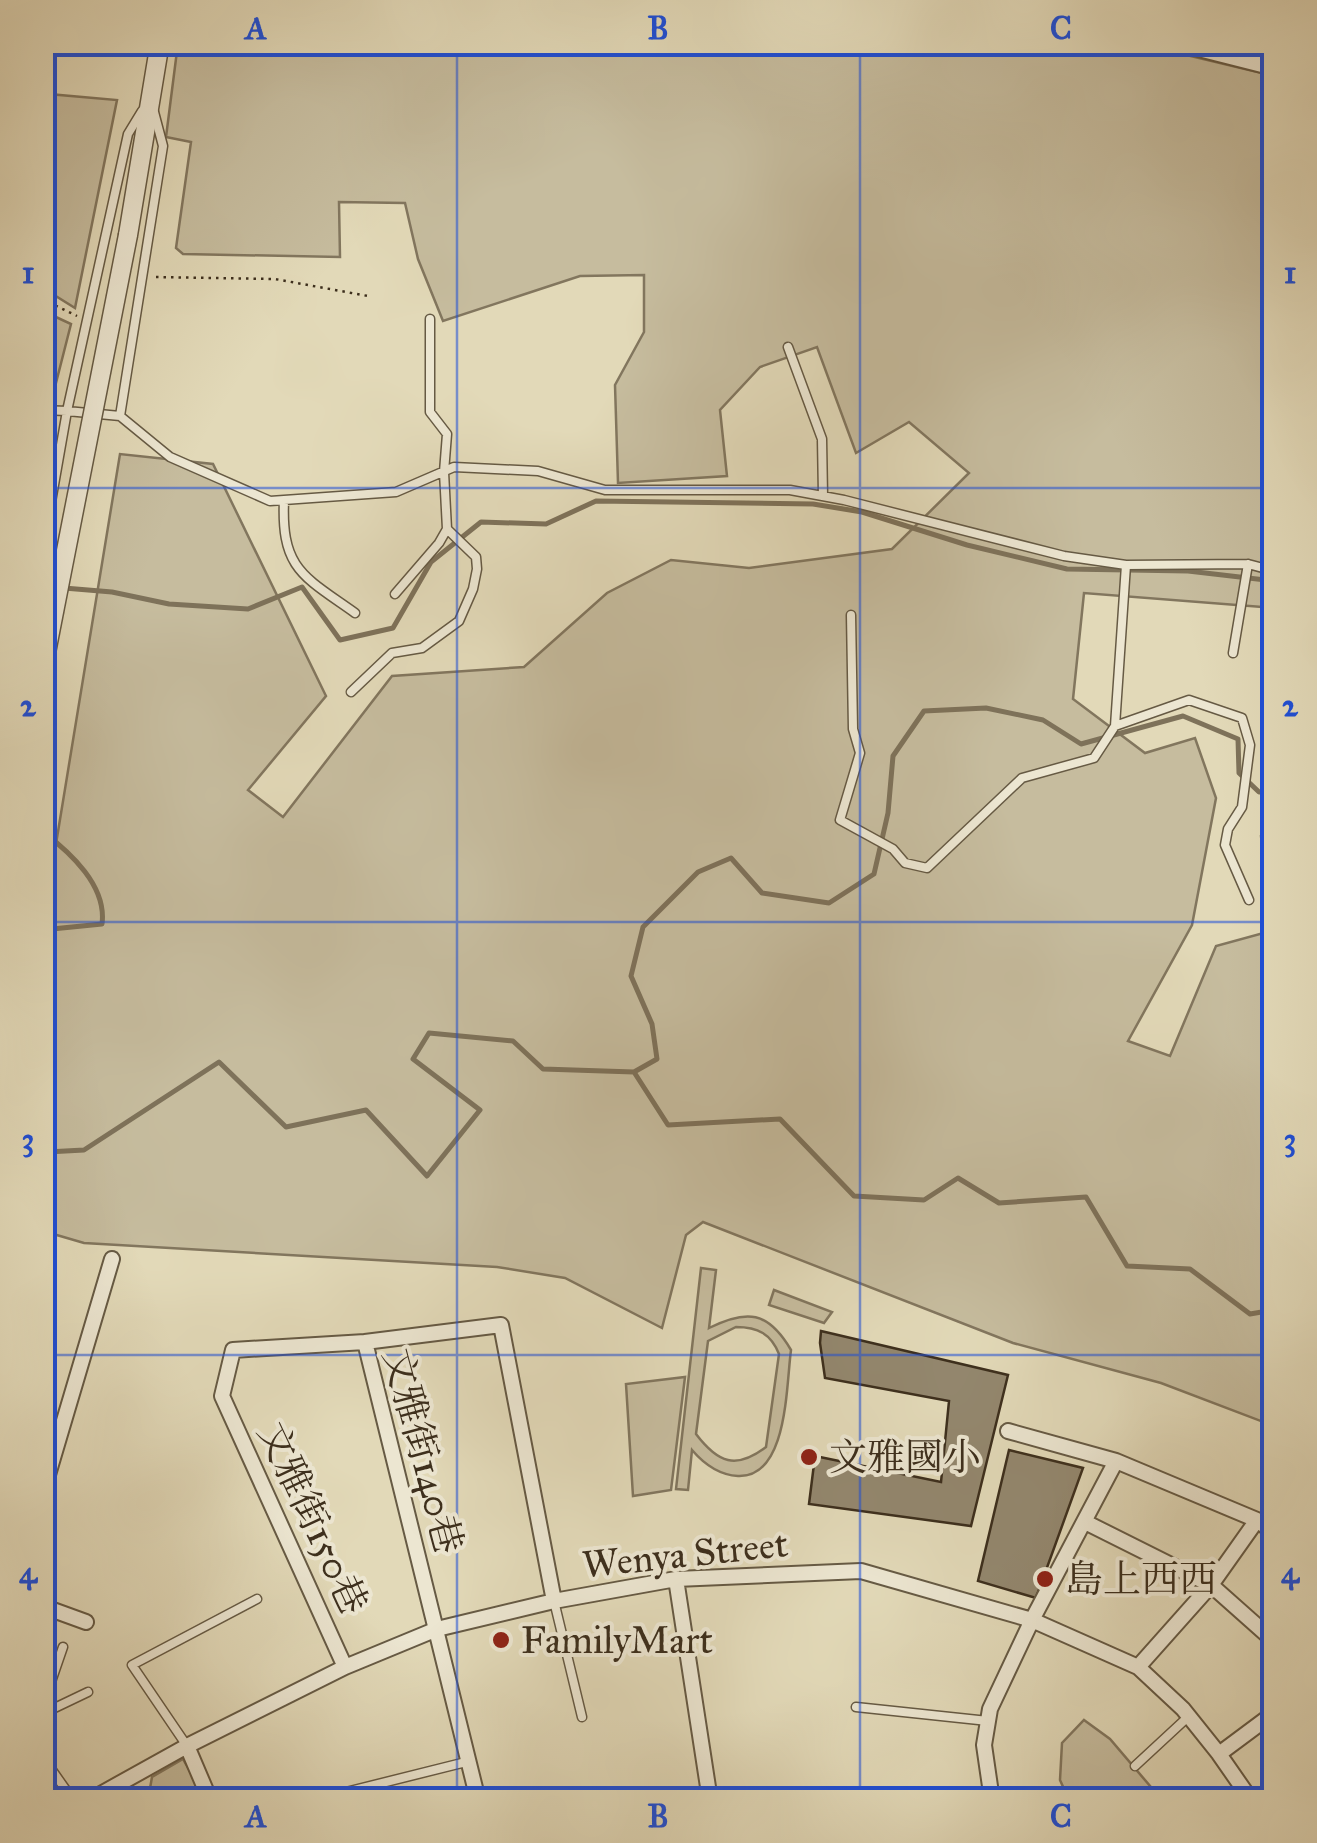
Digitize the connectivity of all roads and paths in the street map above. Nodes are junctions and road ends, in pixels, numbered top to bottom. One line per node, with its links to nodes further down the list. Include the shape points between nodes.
1 (160, 42): 6 (street)
2 (1171, 42): 4 (street)
3 (1260, 42): 4 (lane)
4 (1256, 63): 5 (street)
5 (1274, 68)
6 (150, 98): 7 (lane, via 163,146); 11 (lane, via 128,134); 28 (street, bridge)
7 (142, 277): 8 (path, via 275,280); 15 (lane)
8 (368, 296)
9 (42, 299): 11 (path)
10 (430, 319): 16 (lane, via 430,412 447,434)
11 (87, 322): 14 (lane)
12 (788, 347): 17 (lane, via 822,439)
13 (42, 410): 14 (lane)
14 (67, 411): 15 (lane); 19 (lane)
15 (120, 416): 18 (lane, via 170,457)
16 (444, 472): 17 (lane, via 538,470 605,490 790,490); 18 (lane, via 396,492); 20 (lane)
17 (823, 496): 21 (lane)
18 (284, 500): 25 (lane, via 283,535 299,573)
19 (42, 530)
20 (450, 532): 24 (lane); 29 (lane, via 476,557 478,569 458,622 422,648 392,652)
21 (1126, 566): 22 (lane); 30 (lane)
22 (1248, 567): 23 (lane); 27 (lane)
23 (1274, 571)
24 (394, 594)
25 (355, 613)
26 (851, 615): 30 (lane, via 853,729 860,753 840,820 905,863 927,868 1022,778 1094,758)
27 (1233, 652)
28 (42, 674)
29 (351, 692)
30 (1113, 728): 31 (lane, via 1189,700 1242,718 1250,745 1245,788 1226,845)
31 (1249, 900)
32 (112, 1259): 37 (street)
33 (365, 1342): 34 (street, 文雅街140巷, via 233,1350); 44 (street, via 501,1325); 48 (street, 文雅街140巷)
34 (222, 1396): 51 (street, 文雅街150巷)
35 (1008, 1431): 36 (street)
36 (1116, 1461): 38 (street); 39 (street)
37 (42, 1495)
38 (1257, 1520): 40 (street); 42 (street)
39 (1085, 1522): 42 (street); 46 (street)
40 (1274, 1533)
41 (676, 1579): 44 (street, Wenya Street); 46 (street, Wenya Street, via 861,1572); 72 (street)
42 (1211, 1585): 49 (street); 52 (street)
43 (257, 1599): 60 (lane, via 132,1665)
44 (554, 1600): 48 (street, Wenya Street); 58 (lane)
45 (42, 1606): 47 (street)
46 (1032, 1620): 52 (street, Wenya Street); 59 (street)
47 (86, 1622)
48 (437, 1629): 51 (street, Wenya Street); 63 (street, 文雅街140巷)
49 (1274, 1641)
50 (63, 1647): 55 (lane)
51 (345, 1666): 60 (street, Wenya Street)
52 (1138, 1667): 57 (street, Wenya Street)
53 (88, 1692): 55 (lane)
54 (856, 1707): 59 (lane)
55 (42, 1711)
56 (1274, 1713): 61 (street)
57 (1189, 1716): 61 (street, Wenya Street); 64 (lane)
58 (582, 1717)
59 (988, 1721): 66 (street, via 984,1746)
60 (186, 1746): 68 (street, Wenya Street); 69 (street)
61 (1219, 1754): 65 (street, Wenya Street)
62 (42, 1756): 67 (lane)
63 (470, 1761): 70 (lane); 71 (street, 文雅街140巷)
64 (1135, 1766)
65 (1247, 1795): 74 (lane)
66 (992, 1798): 73 (lane)
67 (73, 1800)
68 (90, 1800)
69 (210, 1800)
70 (314, 1800)
71 (478, 1800)
72 (710, 1800)
73 (948, 1800)
74 (1224, 1800)

